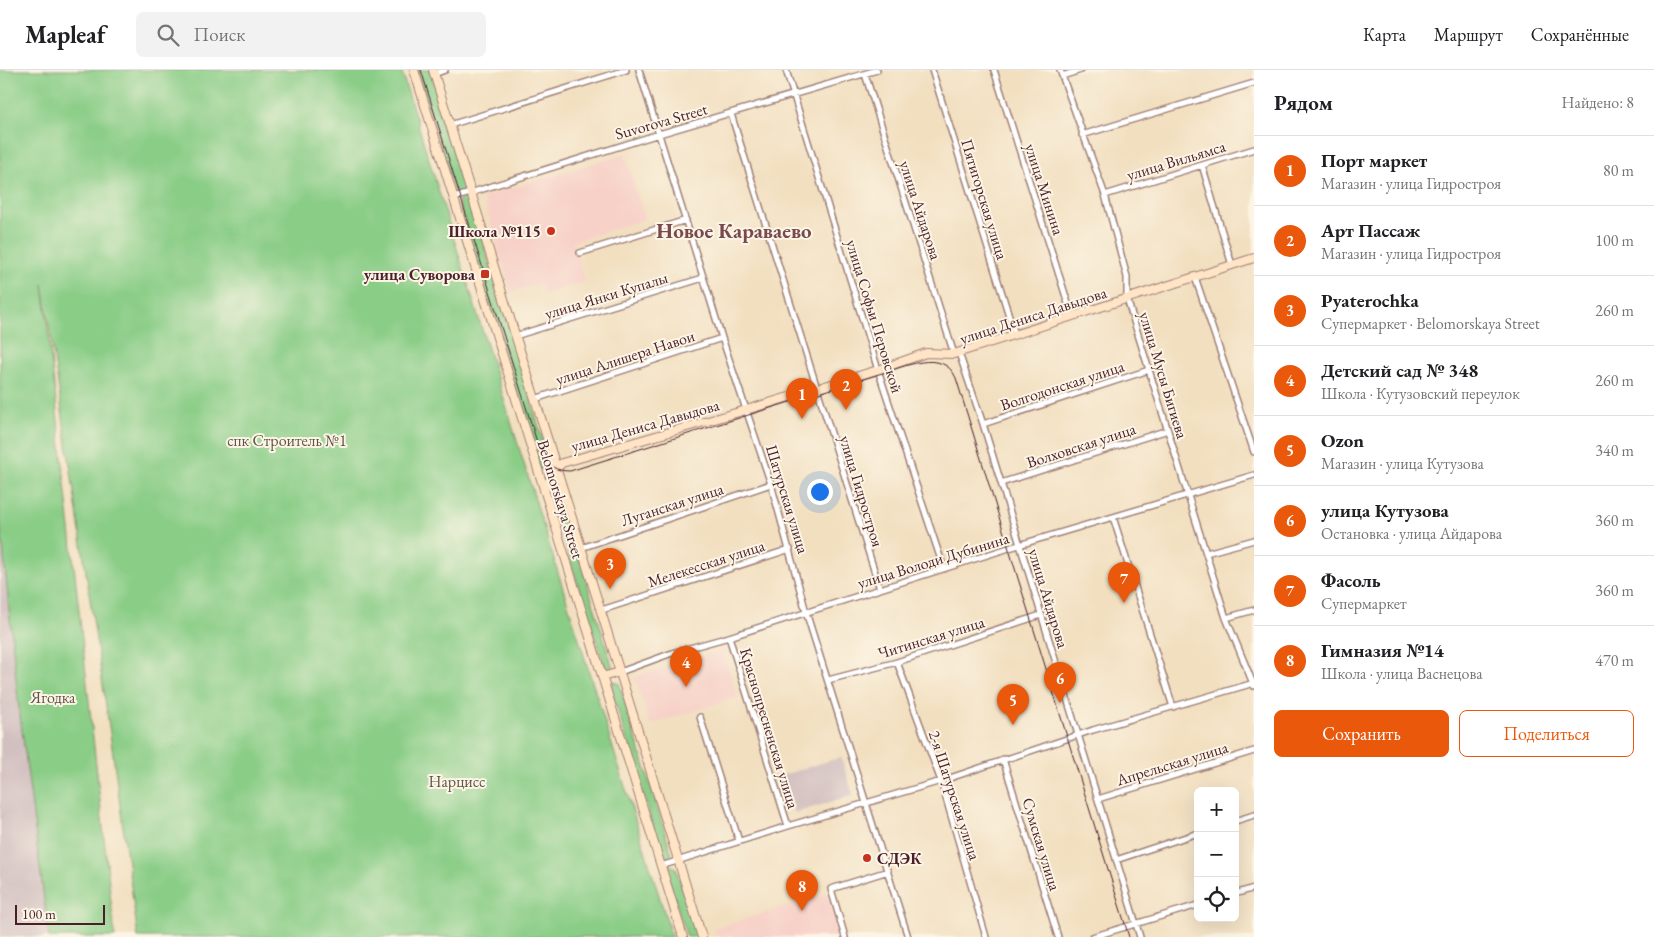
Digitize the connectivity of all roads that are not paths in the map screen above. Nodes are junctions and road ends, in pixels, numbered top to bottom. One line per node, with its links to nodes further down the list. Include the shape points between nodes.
1 (414, 70): 23 (main road, Belomorskaya Street)
2 (445, 70): 10 (street)
3 (626, 70): 16 (street)
4 (639, 70): 17 (street, Шатурская улица)
5 (786, 70): 14 (street, улица Софьи Перовской)
6 (877, 70): 12 (street, Suvorova Street)
7 (932, 70): 32 (street, Пятигорская улица)
8 (994, 70): 31 (street, улица Минина)
9 (1081, 70): 11 (street)
10 (433, 72): 16 (main road, Belomorskaya Street)
11 (1061, 73): 18 (street, улица Мусы Бигиева)
12 (865, 74): 14 (street, Suvorova Street); 35 (street, улица Айдарова)
13 (1254, 83): 18 (street)
14 (794, 95): 15 (street, Suvorova Street); 36 (street, улица Софьи Перовской)
15 (730, 114): 17 (street, Suvorova Street); 38 (street, улица Гидростроя)
16 (450, 125): 21 (main road, Belomorskaya Street)
17 (659, 134): 21 (street, Suvorova Street); 24 (street, Шатурская улица)
18 (1082, 135): 22 (street, улица Мусы Бигиева)
19 (1254, 149): 20 (street, улица Вильямса)
20 (1202, 165): 22 (street, улица Вильямса); 27 (street)
21 (471, 193): 23 (street, Suvorova Street); 33 (main road, Belomorskaya Street)
22 (1104, 195): 30 (street, улица Мусы Бигиева, via 1127,277)
23 (454, 198): 48 (main road, Belomorskaya Street)
24 (686, 220): 25 (street); 29 (street, Шатурская улица)
25 (580, 253)
26 (1254, 258): 27 (main road, улица Дениса Давыдова)
27 (1232, 265): 28 (main road, улица Дениса Давыдова)
28 (1195, 277): 30 (main road, улица Дениса Давыдова); 43 (street)
29 (703, 278): 33 (street, улица Янки Купалы); 34 (street, Шатурская улица)
30 (1127, 299): 31 (main road, улица Дениса Давыдова); 37 (street, улица Мусы Бигиева)
31 (1072, 316): 32 (main road, улица Дениса Давыдова)
32 (1015, 335): 35 (main road, улица Дениса Давыдова)
33 (515, 336): 39 (main road, Belomorskaya Street)
34 (722, 338): 39 (street, улица Алишера Навои); 40 (street, Шатурская улица)
35 (957, 353): 36 (main road, улица Дениса Давыдова, via 926,353); 41 (street, улица Айдарова)
36 (878, 370): 38 (main road, улица Дениса Давыдова); 56 (street, улица Софьи Перовской)
37 (1149, 370): 41 (street, Волгодонская улица); 42 (street, улица Мусы Бигиева)
38 (817, 388): 40 (main road, улица Дениса Давыдова); 57 (street, улица Гидростроя)
39 (535, 400): 44 (main road, Belomorskaya Street)
40 (746, 410): 44 (main road, улица Дениса Давыдова, via 562,464); 46 (street, Шатурская улица)
41 (982, 424): 47 (street, улица Айдарова)
42 (1168, 430): 47 (street, Волховская улица); 49 (street, улица Мусы Бигиева)
43 (1254, 452)
44 (556, 469): 48 (main road, улица Дениса Давыдова); 53 (main road, Belomorskaya Street)
45 (1254, 475): 49 (street, улица Володи Дубинина)
46 (771, 484): 53 (street, Луганская улица); 54 (street, Шатурская улица)
47 (1001, 484): 52 (street, улица Айдарова)
48 (544, 490): 66 (main road, Belomorskaya Street)
49 (1188, 495): 50 (street, улица Володи Дубинина); 55 (street, улица Мусы Бигиева)
50 (1113, 518): 52 (street, улица Володи Дубинина); 69 (street)
51 (1254, 540): 55 (street)
52 (1020, 546): 56 (street, улица Володи Дубинина); 61 (street, улица Айдарова)
53 (581, 548): 58 (main road, Belomorskaya Street)
54 (790, 549): 58 (street, Мелекесская улица); 60 (street, Шатурская улица)
55 (1206, 554): 62 (street, улица Мусы Бигиева)
56 (944, 569): 57 (street, улица Володи Дубинина)
57 (880, 589): 60 (street, улица Володи Дубинина)
58 (602, 610): 65 (main road, Belomorskaya Street)
59 (1254, 610): 62 (street)
60 (806, 612): 63 (street, улица Володи Дубинина); 67 (street, Шатурская улица)
61 (1042, 615): 64 (street, Читинская улица); 71 (street, улица Айдарова)
62 (1226, 618): 68 (street, улица Мусы Бигиева)
63 (729, 638): 65 (street, улица Володи Дубинина, via 675,652); 79 (street, Краснопресненская улица)
64 (897, 662): 67 (street, Читинская улица); 74 (street, 2-я Шатурская улица)
65 (620, 672): 66 (main road); 82 (main road, Belomorskaya Street)
66 (602, 677): 84 (main road, Belomorskaya Street)
67 (828, 680): 76 (street, Шатурская улица)
68 (1254, 684): 69 (street)
69 (1173, 707): 71 (street)
70 (700, 717): 81 (street)
71 (1078, 736): 73 (street); 75 (street, улица Айдарова)
72 (1254, 751): 75 (street, Апрельская улица)
73 (1003, 759): 74 (street); 95 (street, Сумская улица)
74 (940, 781): 76 (street); 94 (street, 2-я Шатурская улица)
75 (1098, 799): 83 (street, улица Айдарова)
76 (867, 802): 79 (street); 85 (street, Шатурская улица)
77 (1254, 815): 78 (street)
78 (1239, 820)
79 (788, 826): 81 (street)
80 (1194, 834): 83 (street)
81 (739, 841): 82 (street)
82 (678, 860): 84 (street); 91 (main road, Belomorskaya Street)
83 (1116, 860): 89 (street, улица Айдарова)
84 (661, 866): 90 (main road, Belomorskaya Street)
85 (888, 871): 92 (street, via 831,889); 93 (street, Шатурская улица)
86 (1254, 888): 87 (street)
87 (1239, 893)
88 (1194, 906): 89 (street)
89 (1136, 924): 96 (street); 97 (street, улица Айдарова)
90 (683, 937)
91 (702, 937)
92 (845, 937)
93 (908, 937)
94 (986, 937)
95 (1058, 937)
96 (1092, 937)
97 (1140, 937)

